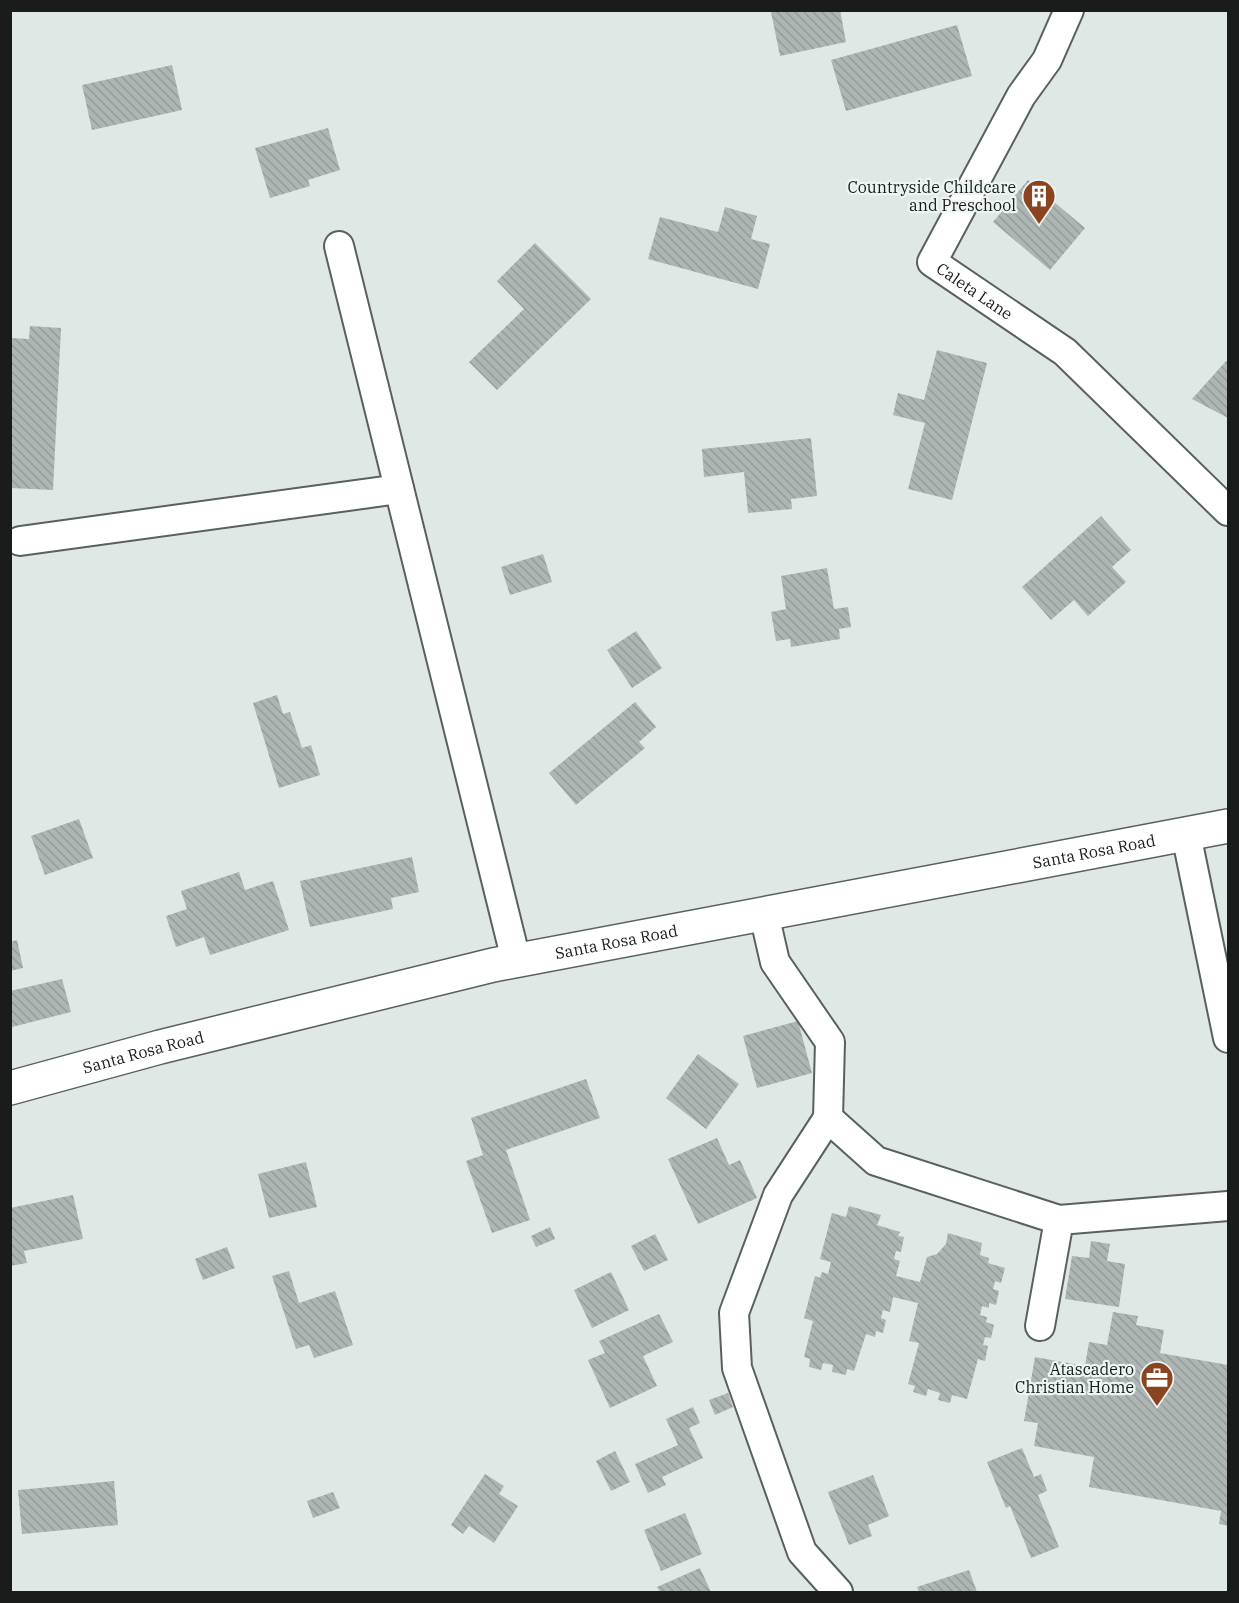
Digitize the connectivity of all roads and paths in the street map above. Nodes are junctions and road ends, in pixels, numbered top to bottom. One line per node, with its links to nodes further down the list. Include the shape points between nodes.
1 (1069, 10): 4 (street, Caleta Lane, via 1047,60 1021,96 932,262 1065,352)
2 (339, 246): 3 (street)
3 (399, 489): 5 (street); 9 (street)
4 (1228, 511)
5 (20, 541)
6 (1228, 826): 7 (street, Santa Rosa Road)
7 (1186, 834): 8 (street, Santa Rosa Road); 10 (street)
8 (764, 914): 9 (street, Santa Rosa Road); 12 (street, via 775,962 830,1042)
9 (516, 960): 11 (street, Santa Rosa Road)
10 (1228, 1038)
11 (10, 1088)
12 (828, 1118): 14 (street, via 876,1161); 16 (street, via 778,1195 734,1313 737,1368 802,1552)
13 (1228, 1206): 14 (street)
14 (1059, 1221): 15 (street)
15 (1040, 1326)
16 (838, 1593)

